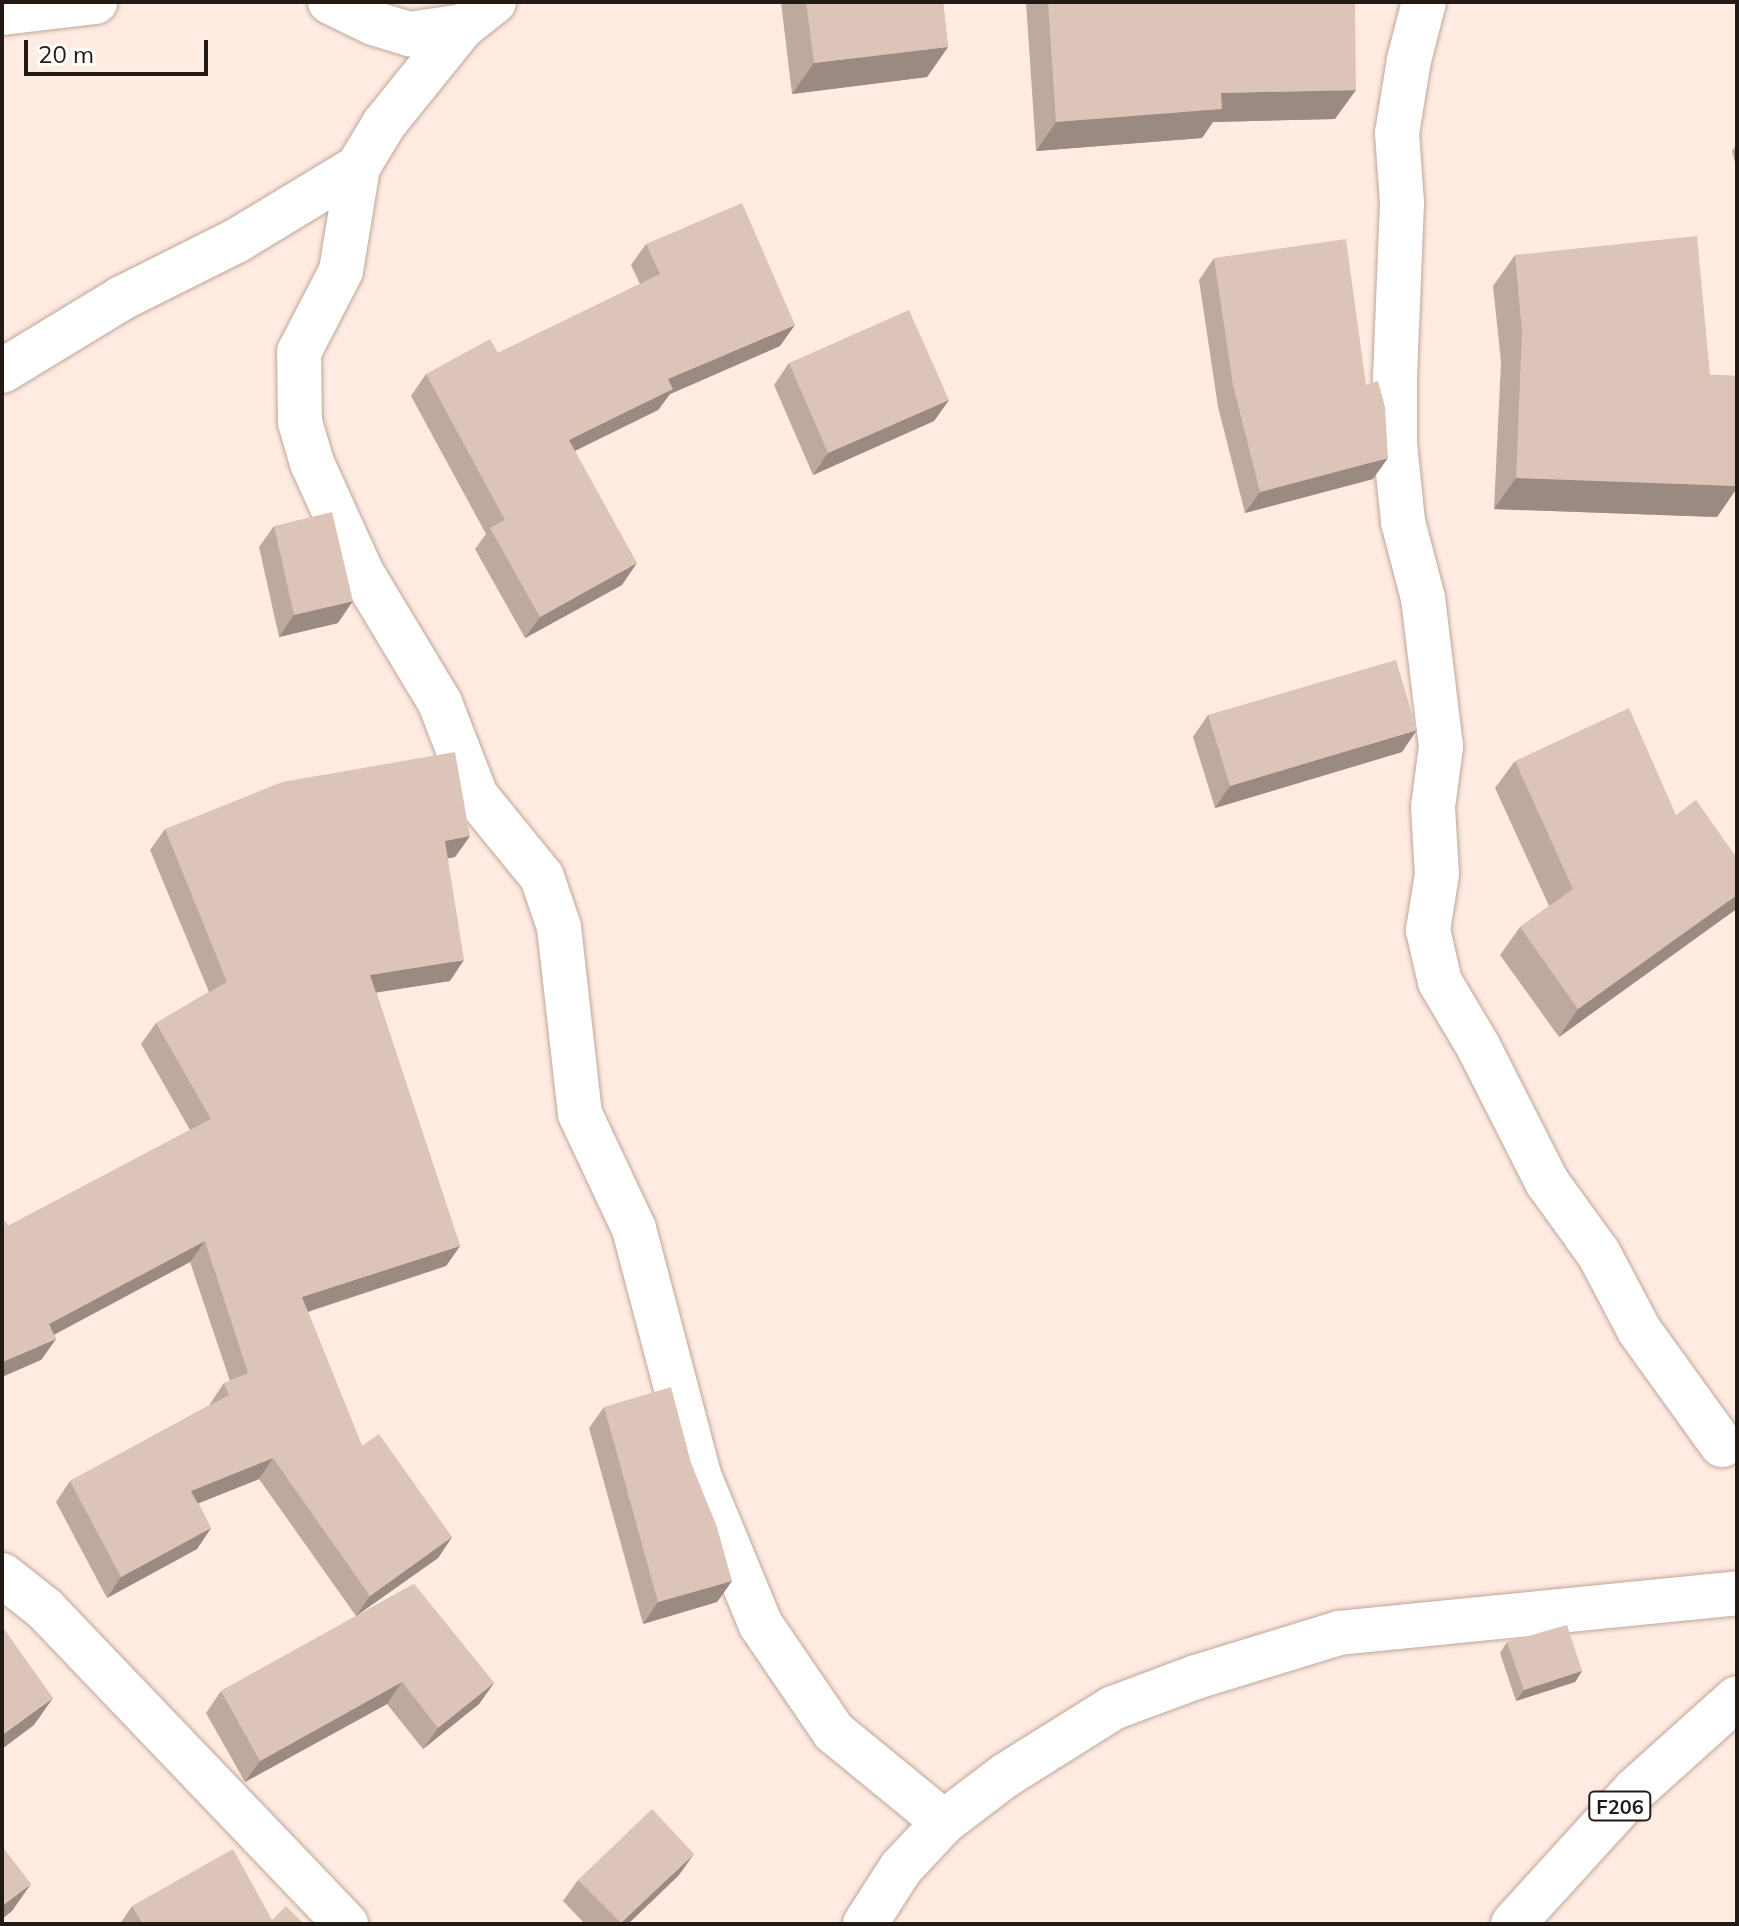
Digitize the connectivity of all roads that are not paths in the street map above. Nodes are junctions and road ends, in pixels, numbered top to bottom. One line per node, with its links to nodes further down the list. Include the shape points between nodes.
1 (95, 2): 4 (street)
2 (330, 2): 5 (street, via 410,34)
3 (1424, 2): 8 (street, via 1397,133 1402,203 1395,444 1403,522 1423,598 1441,747 1433,807 1437,874 1428,930 1440,982 1547,1182 1599,1254 1639,1330)
4 (2, 13)
5 (478, 14): 6 (street, via 384,124)
6 (358, 167): 7 (street); 12 (street, via 341,271 299,352 300,422 312,463 362,573 440,703 476,796 542,877 559,927 580,1114 634,1229 700,1478 761,1625 834,1732)
7 (2, 371)
8 (1722, 1445)
9 (2, 1575): 13 (street, via 45,1609)
10 (1737, 1593): 12 (street, via 1339,1633 1113,1708 1006,1775)
11 (1737, 1698): 15 (street, F206, via 1635,1790)
12 (944, 1822): 14 (street, via 901,1868)
13 (346, 1924)
14 (865, 1924)
15 (1513, 1924)

